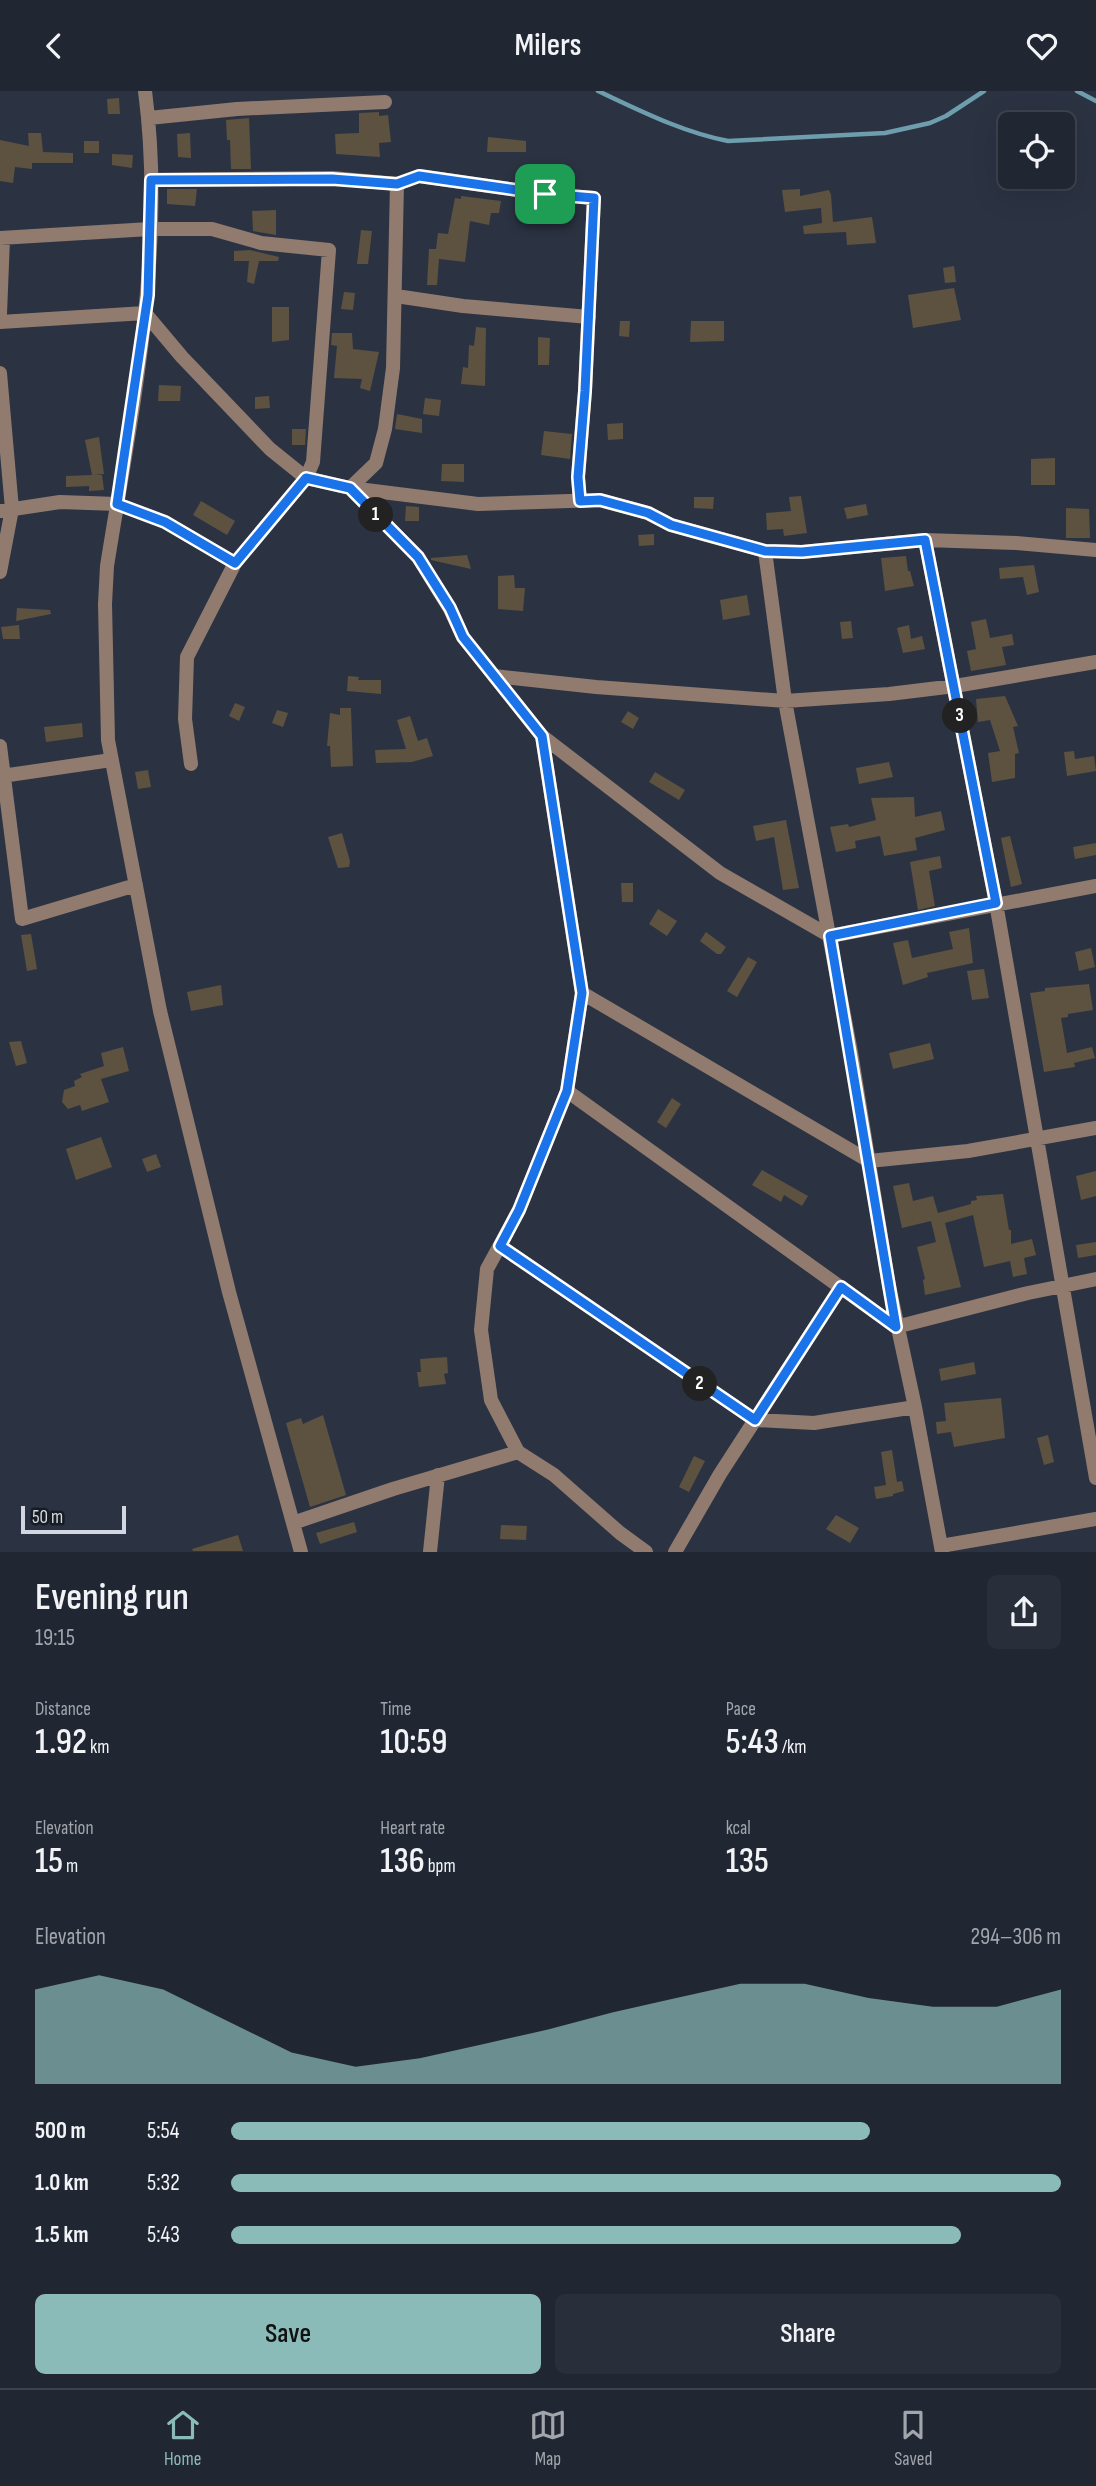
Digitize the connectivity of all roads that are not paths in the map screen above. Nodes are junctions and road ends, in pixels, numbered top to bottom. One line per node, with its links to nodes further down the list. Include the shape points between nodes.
1 (145, 91): 3 (street)
2 (385, 102): 3 (street)
3 (149, 118): 4 (street)
4 (151, 180): 5 (street, via 332,179); 6 (street)
5 (397, 184): 8 (street); 11 (street, via 419,176 594,198)
6 (150, 229): 7 (street); 9 (street); 14 (street, via 212,229 261,243 329,250 313,462)
7 (2, 239): 10 (street)
8 (396, 296): 11 (street); 15 (street, via 385,429 376,463)
9 (145, 313): 12 (street); 14 (street, via 270,449); 17 (street)
10 (0, 314)
11 (589, 317): 16 (street)
12 (0, 322)
13 (0, 373): 18 (street)
14 (306, 478): 15 (street); 22 (street)
15 (350, 488): 16 (street, via 478,504); 25 (street, via 418,557 463,637)
16 (580, 501): 21 (street, via 600,500)
17 (117, 504): 18 (street, via 60,502); 22 (street, via 165,522); 30 (street, via 105,604)
18 (6, 510): 23 (street)
19 (925, 540): 20 (street); 21 (street, via 802,552); 26 (street)
20 (1096, 550)
21 (765, 551): 27 (street)
22 (235, 563): 31 (street, via 187,657)
23 (0, 572)
24 (1096, 662): 26 (street)
25 (494, 676): 27 (street); 28 (street)
26 (955, 686): 27 (street); 35 (street)
27 (785, 701): 36 (street)
28 (542, 736): 36 (street, via 720,873); 37 (street)
29 (0, 746): 32 (street)
30 (111, 760): 32 (street); 33 (street)
31 (191, 764)
32 (2, 776): 33 (street, via 22,919)
33 (135, 885): 53 (street, via 229,1292)
34 (1096, 886): 35 (street)
35 (996, 903): 36 (street); 40 (street)
36 (830, 936): 41 (street)
37 (582, 993): 38 (street); 41 (street)
38 (567, 1091): 42 (street); 45 (street)
39 (1096, 1128): 40 (street)
40 (1037, 1138): 41 (street, via 968,1151); 44 (street)
41 (869, 1161): 46 (street)
42 (500, 1246): 48 (street); 49 (street, via 487,1269 481,1331 491,1400)
43 (1096, 1279): 44 (street)
44 (1064, 1285): 46 (street); 51 (street)
45 (841, 1287): 46 (street); 48 (street)
46 (896, 1327): 47 (street)
47 (915, 1407): 48 (street, via 814,1423); 54 (street)
48 (755, 1420): 58 (street)
49 (518, 1452): 50 (street); 57 (street, via 554,1475)
50 (438, 1475): 53 (street); 56 (street)
51 (1096, 1478)
52 (1096, 1519): 54 (street)
53 (293, 1523): 55 (street)
54 (942, 1549)
55 (301, 1552)
56 (430, 1552)
57 (646, 1552)
58 (675, 1552)

